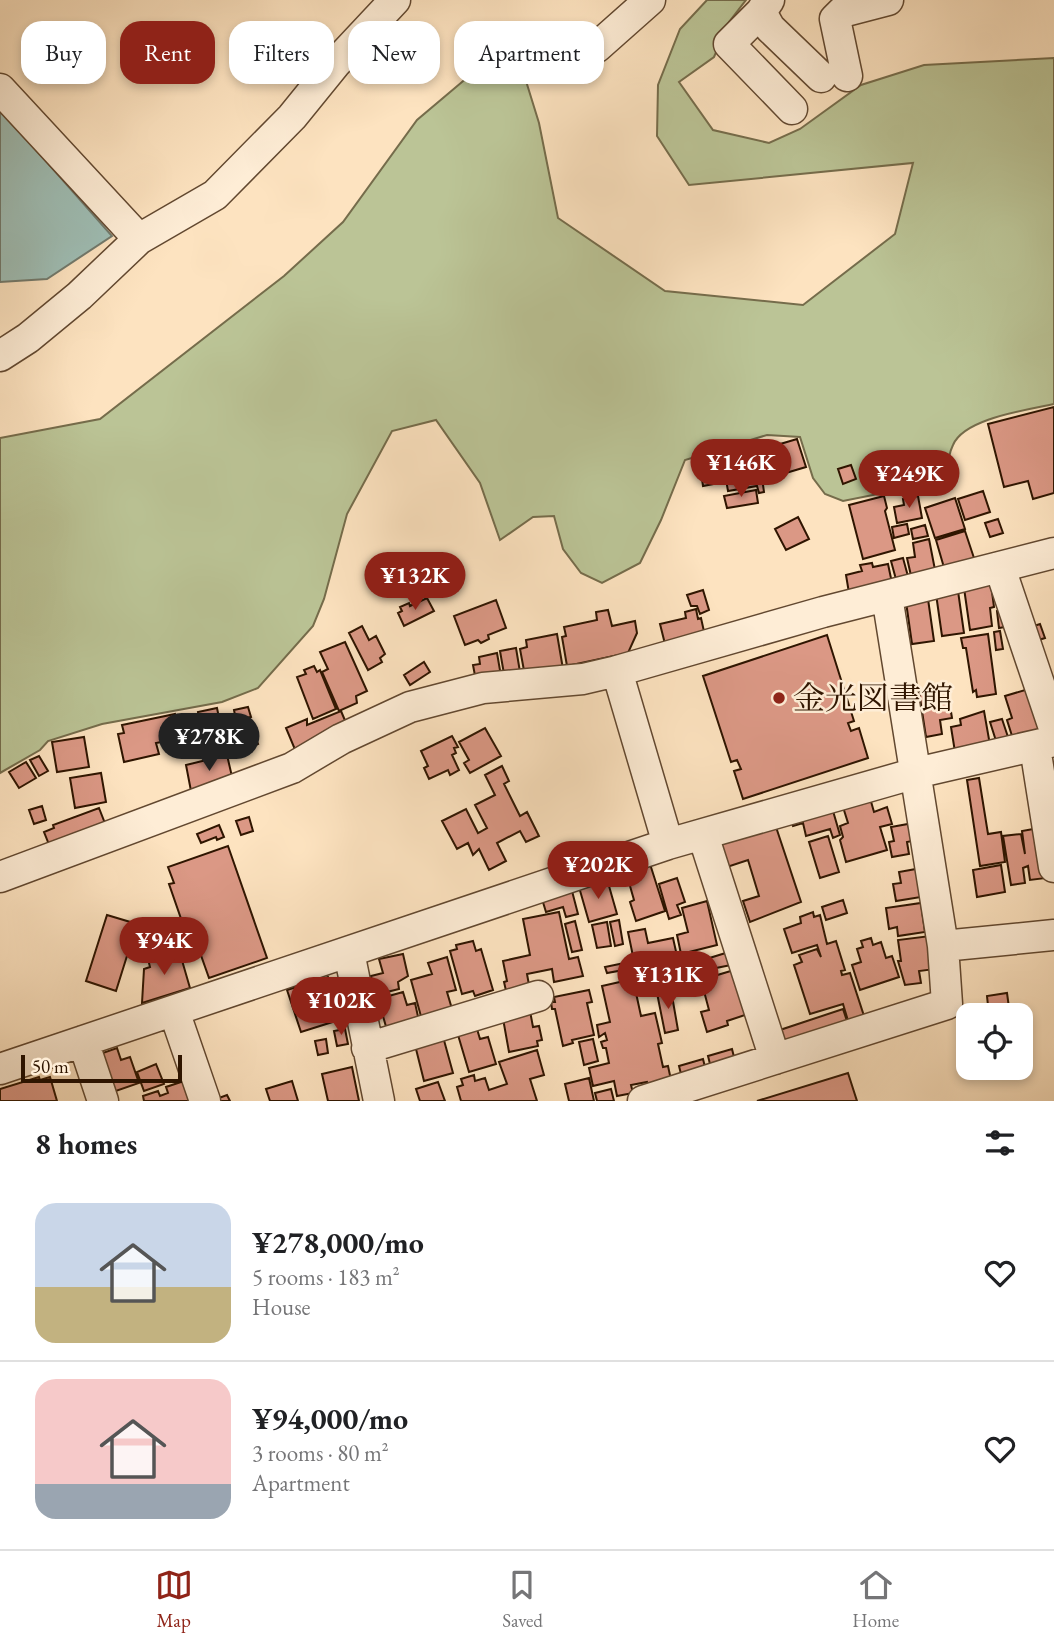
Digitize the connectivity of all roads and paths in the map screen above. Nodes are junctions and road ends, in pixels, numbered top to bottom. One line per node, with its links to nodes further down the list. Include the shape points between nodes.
1 (395, 0): 8 (street, via 292,117 215,195)
2 (650, 0): 5 (street)
3 (888, 0): 4 (street, via 842,12 835,19 834,77 770,28)
4 (765, 6): 7 (street, via 729,44)
5 (604, 41)
6 (0, 89): 8 (street)
7 (792, 109)
8 (139, 239): 9 (street, via 79,296)
9 (0, 356)
10 (1054, 554): 11 (street)
11 (1000, 568): 12 (street); 14 (street)
12 (887, 596): 13 (street); 15 (street)
13 (617, 671): 17 (street); 19 (street, via 483,688 410,707 292,768)
14 (1047, 739): 15 (street); 18 (street)
15 (916, 773): 16 (street); 21 (street)
16 (703, 835): 17 (street); 27 (street)
17 (668, 844): 22 (street)
18 (1054, 867)
19 (0, 877)
20 (1054, 935): 21 (street)
21 (943, 946): 27 (street, via 947,1004)
22 (349, 952): 24 (street); 26 (street)
23 (538, 996): 26 (street)
24 (174, 1011): 25 (street); 30 (street)
25 (83, 1041): 28 (street); 29 (street)
26 (367, 1048): 31 (street)
27 (775, 1059): 32 (street)
28 (0, 1069)
29 (103, 1101)
30 (205, 1101)
31 (379, 1101)
32 (643, 1101)

